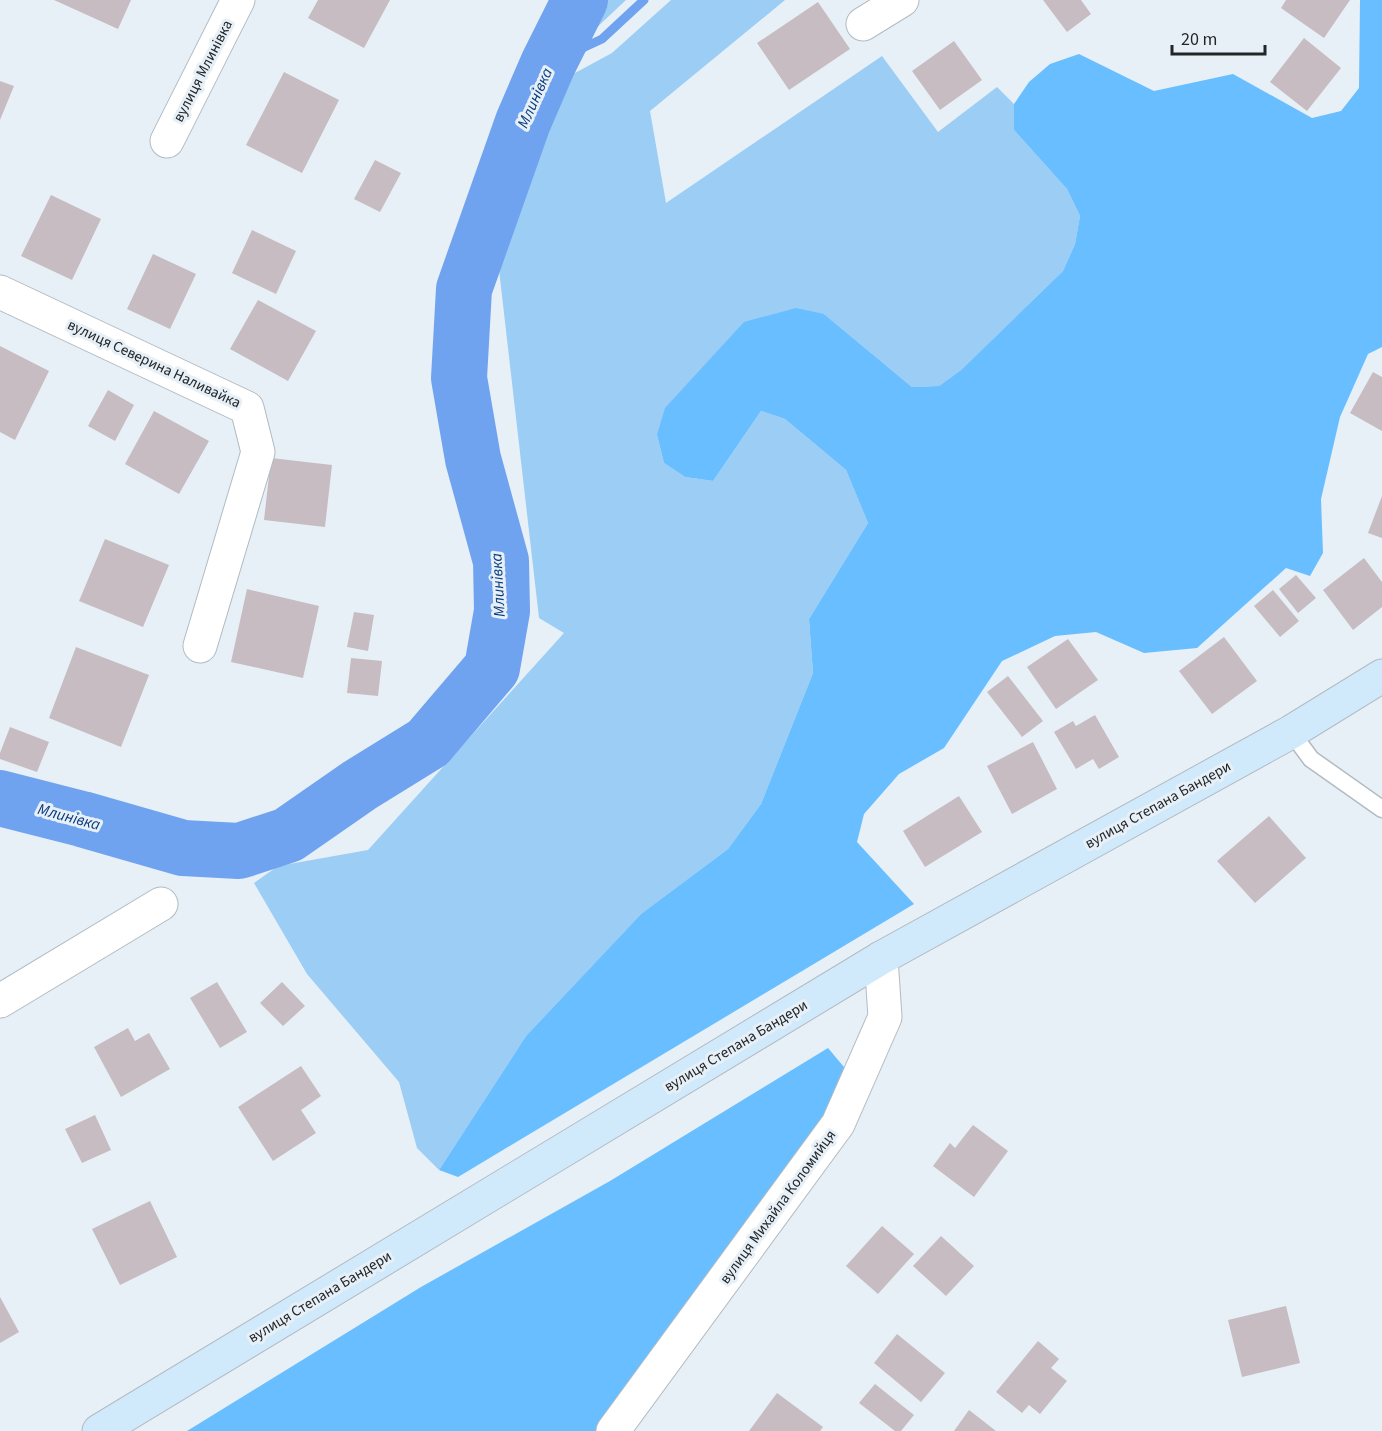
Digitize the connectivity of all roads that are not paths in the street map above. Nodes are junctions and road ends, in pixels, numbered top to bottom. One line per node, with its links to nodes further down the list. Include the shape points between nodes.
1 (238, 0): 4 (street, вулиця Млинівка)
2 (902, 0): 3 (street)
3 (863, 24)
4 (167, 141)
5 (0, 292): 6 (street, вулиця Северина Наливайка, via 247,408 258,452)
6 (200, 646)
7 (1382, 676): 8 (main road, вулиця Степана Бандери)
8 (1291, 732): 9 (lane, via 1311,759); 11 (main road, вулиця Степана Бандери)
9 (1382, 809)
10 (161, 904): 12 (street)
11 (881, 958): 13 (main road, вулиця Степана Бандери); 14 (street, вулиця Михайла Коломийця, via 885,1017 838,1124)
12 (0, 1001)
13 (99, 1431)
14 (613, 1431)

